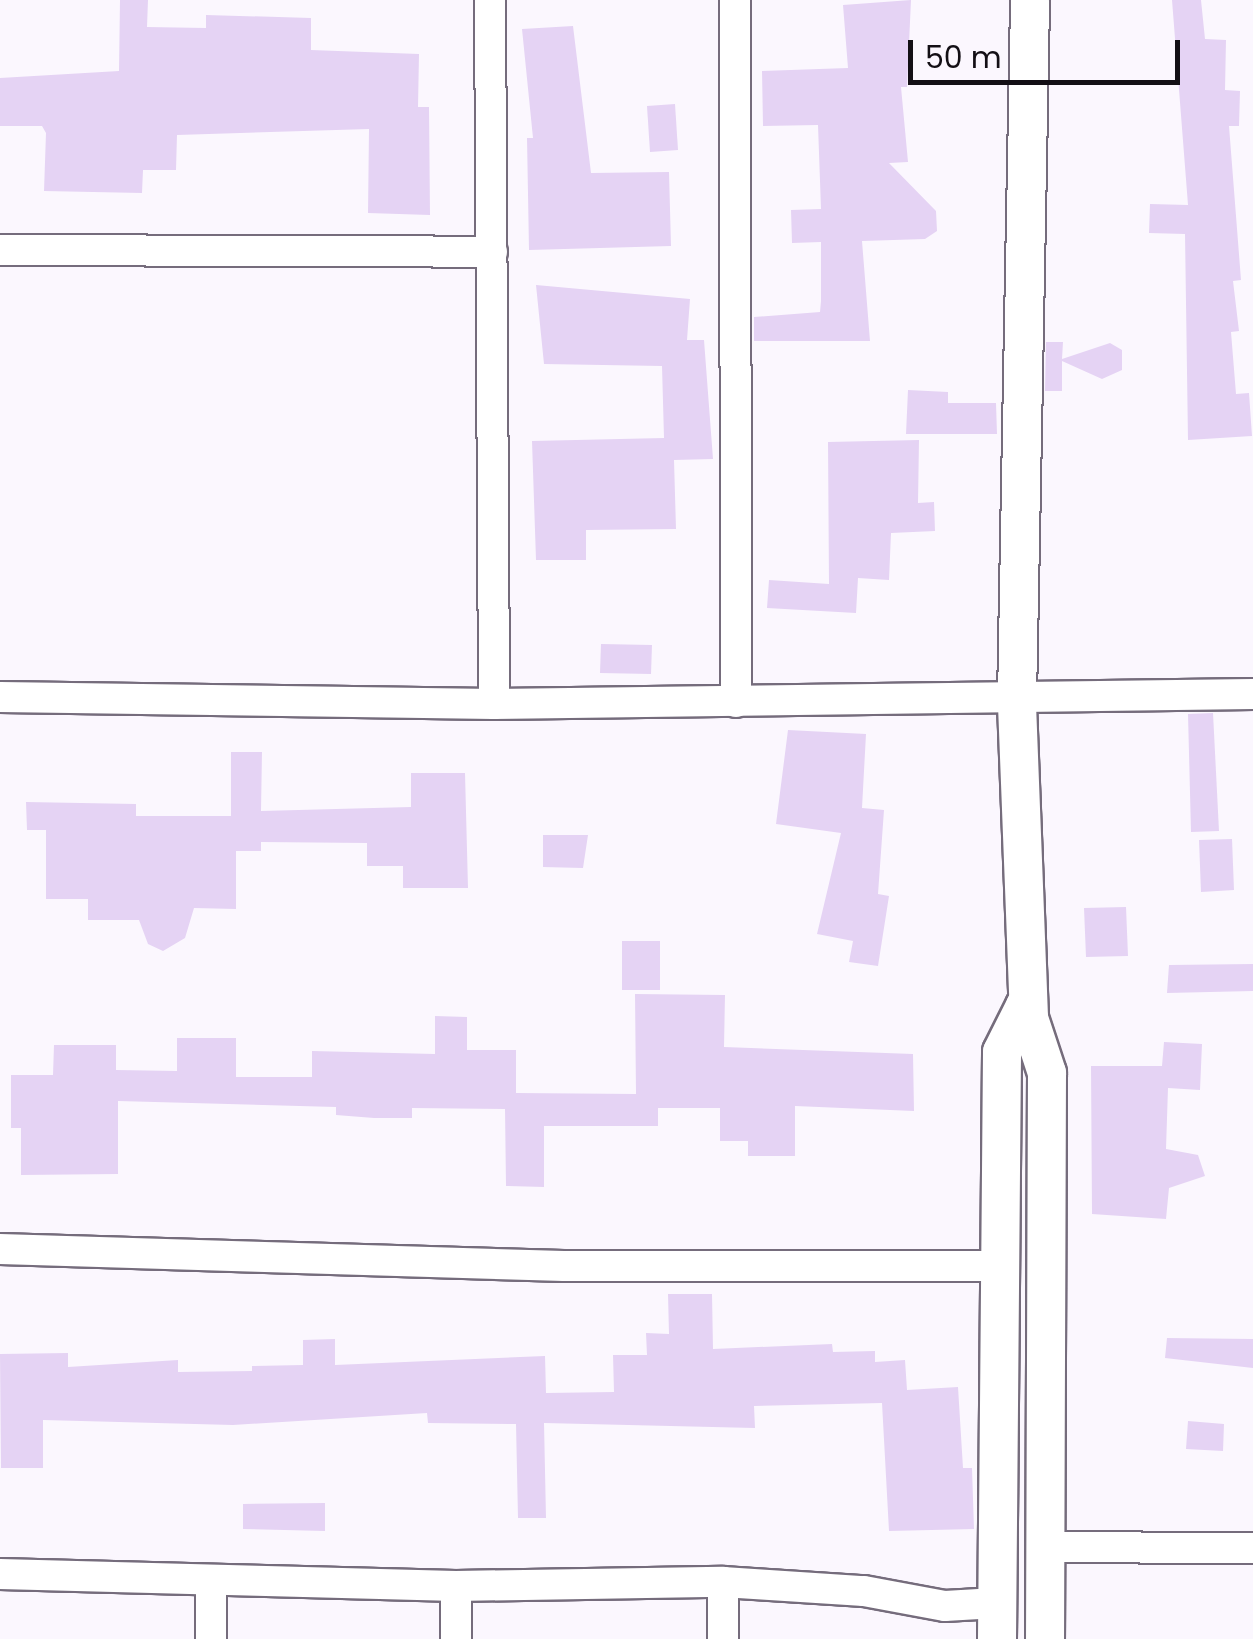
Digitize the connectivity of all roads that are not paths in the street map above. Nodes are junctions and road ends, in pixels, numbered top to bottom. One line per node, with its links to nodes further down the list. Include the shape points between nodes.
1 (490, 0): 5 (street)
2 (734, 0): 9 (street)
3 (1030, 0): 8 (street)
4 (0, 250): 5 (street)
5 (492, 252): 10 (street)
6 (1253, 694): 8 (street)
7 (0, 697): 10 (street)
8 (1017, 700): 9 (street); 11 (street)
9 (736, 702): 10 (street)
10 (494, 704)
11 (1029, 1017): 13 (street, via 1025,1006 1002,1052); 14 (street, via 1047,1073)
12 (0, 1248): 13 (street, via 564,1266)
13 (998, 1266): 20 (street)
14 (1043, 1546): 15 (street); 24 (street)
15 (1253, 1548)
16 (0, 1574): 17 (street)
17 (211, 1582): 19 (street); 21 (street)
18 (723, 1582): 19 (street); 20 (street, via 864,1591); 23 (street)
19 (456, 1586): 22 (street)
20 (996, 1621)
21 (211, 1639)
22 (456, 1639)
23 (723, 1639)
24 (1045, 1639)

